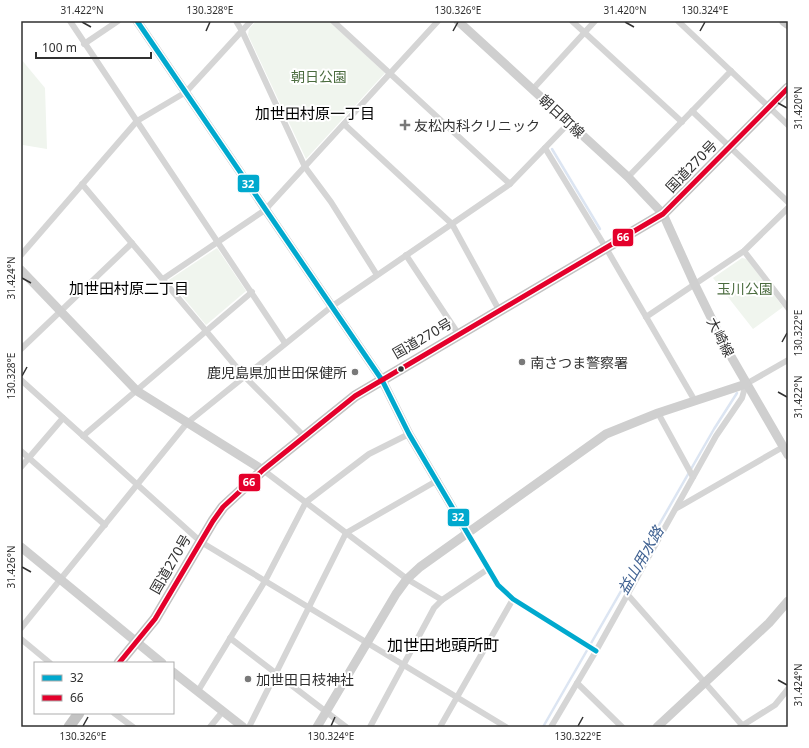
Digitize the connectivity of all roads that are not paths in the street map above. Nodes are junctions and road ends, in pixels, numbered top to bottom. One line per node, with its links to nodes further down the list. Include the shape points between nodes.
1 (70, 21): 16 (street)
2 (118, 21): 16 (street)
3 (137, 21): 21 (street)
4 (236, 21): 14 (street)
5 (251, 21): 14 (street)
6 (333, 21): 18 (street)
7 (438, 21): 18 (street)
8 (458, 21): 20 (street, 朝日町線)
9 (572, 21): 15 (street)
10 (595, 21): 15 (street)
11 (678, 21): 17 (street)
12 (784, 21): 13 (main road)
13 (788, 24)
14 (242, 31): 21 (street); 31 (street)
15 (585, 33): 20 (street); 25 (street)
16 (84, 44): 24 (street)
17 (731, 71): 22 (street); 23 (street)
18 (389, 73): 27 (street); 34 (street)
19 (788, 88): 22 (highway, 国道270号)
20 (532, 89): 26 (street, 朝日町線)
21 (186, 92): 24 (street); 37 (street)
22 (769, 107): 28 (street); 29 (highway, 国道270号)
23 (692, 111): 25 (street); 29 (street)
24 (137, 121): 33 (street); 40 (street)
25 (682, 122): 32 (street)
26 (569, 123): 30 (street); 32 (street, 朝日町線)
27 (344, 124): 31 (street); 39 (street)
28 (788, 125)
29 (730, 147): 35 (street); 38 (highway, 国道270号)
30 (545, 148): 34 (street); 42 (street)
31 (305, 167): 37 (street); 47 (street, via 332,202)
32 (628, 178): 38 (street, 朝日町線)
33 (82, 184): 41 (street); 45 (street)
34 (510, 184): 39 (street)
35 (788, 202)
36 (788, 208): 43 (street)
37 (264, 210): 40 (street); 51 (street)
38 (664, 214): 42 (highway, 国道270号); 49 (street, 大崎線)
39 (452, 224): 44 (street); 53 (street)
40 (219, 242): 48 (street); 50 (street)
41 (132, 243): 48 (street); 54 (street)
42 (606, 248): 53 (highway, 国道270号); 55 (street)
43 (744, 252): 49 (street); 52 (street)
44 (406, 255): 47 (street); 57 (street)
45 (21, 256)
46 (21, 270): 54 (street)
47 (378, 275): 51 (street)
48 (163, 280): 56 (street)
49 (695, 285): 55 (street); 64 (street, 大崎線)
50 (252, 292): 56 (street); 58 (street)
51 (331, 307): 58 (street); 63 (street)
52 (788, 308)
53 (499, 310): 57 (highway, 国道270号)
54 (60, 311): 59 (street); 65 (street)
55 (646, 317): 66 (street)
56 (206, 331): 61 (street); 65 (street)
57 (459, 335): 63 (highway, 国道270号)
58 (285, 343): 61 (street)
59 (21, 349)
60 (788, 360): 64 (street)
61 (244, 376): 69 (street); 72 (street)
62 (21, 380): 68 (street)
63 (382, 380): 70 (street); 72 (highway, 国道270号, via 355,396)
64 (746, 384): 66 (street); 73 (street, 大崎線); 79 (street, via 742,398 716,436)
65 (136, 391): 69 (street); 71 (street)
66 (695, 401): 67 (street)
67 (658, 414): 79 (street); 86 (street, via 606,434)
68 (63, 418): 71 (street); 76 (street)
69 (187, 423): 78 (street); 81 (street)
70 (409, 434): 80 (street); 82 (street, via 369,454)
71 (83, 436): 81 (street)
72 (304, 436): 78 (highway, 国道270号)
73 (786, 445): 75 (street, 大崎線); 83 (street)
74 (21, 451): 76 (street)
75 (788, 455)
76 (29, 458): 77 (street); 84 (street)
77 (21, 467)
78 (263, 470): 82 (street); 87 (highway, 国道270号, via 223,507)
79 (693, 477): 83 (street)
80 (438, 480): 85 (street); 86 (street)
81 (138, 485): 84 (street); 87 (street)
82 (306, 502): 85 (street); 92 (street)
83 (676, 509): 93 (street)
84 (105, 525): 91 (street)
85 (346, 533): 90 (street); 97 (street)
86 (468, 534): 89 (street); 90 (street)
87 (201, 542): 92 (street); 102 (highway, 国道270号, via 155,619)
88 (21, 547): 91 (street)
89 (488, 568): 94 (street, via 498,585); 95 (street)
90 (407, 579): 95 (street); 101 (street)
91 (60, 580): 98 (street); 102 (street)
92 (265, 581): 97 (street); 99 (street)
93 (627, 594): 103 (street); 110 (street)
94 (513, 599): 103 (street); 114 (street)
95 (442, 600): 107 (street, via 434,608)
96 (788, 601): 110 (street, via 769,623)
97 (310, 607): 101 (street); 109 (street)
98 (21, 628)
99 (230, 638): 109 (street); 113 (street)
100 (21, 639): 104 (street)
101 (368, 642): 107 (street); 116 (street)
102 (136, 643): 105 (highway, 国道270号); 106 (street)
103 (596, 651): 111 (street)
104 (49, 662)
105 (120, 662)
106 (161, 662)
107 (404, 664): 114 (street); 127 (street)
108 (174, 673): 113 (street)
109 (275, 674): 116 (street); 124 (street)
110 (705, 682): 119 (street); 132 (street)
111 (577, 683): 130 (street); 131 (street)
112 (788, 689): 119 (street, via 770,709)
113 (198, 691): 115 (street)
114 (457, 696): 128 (street); 129 (street)
115 (223, 711): 122 (street); 123 (street)
116 (326, 711): 125 (street); 126 (street)
117 (78, 714): 120 (highway)
118 (115, 714): 121 (street)
119 (741, 726)
120 (68, 727)
121 (133, 727)
122 (210, 727)
123 (243, 727)
124 (249, 727)
125 (317, 727)
126 (346, 727)
127 (370, 727)
128 (440, 727)
129 (506, 727)
130 (550, 727)
131 (622, 727)
132 (657, 727)

